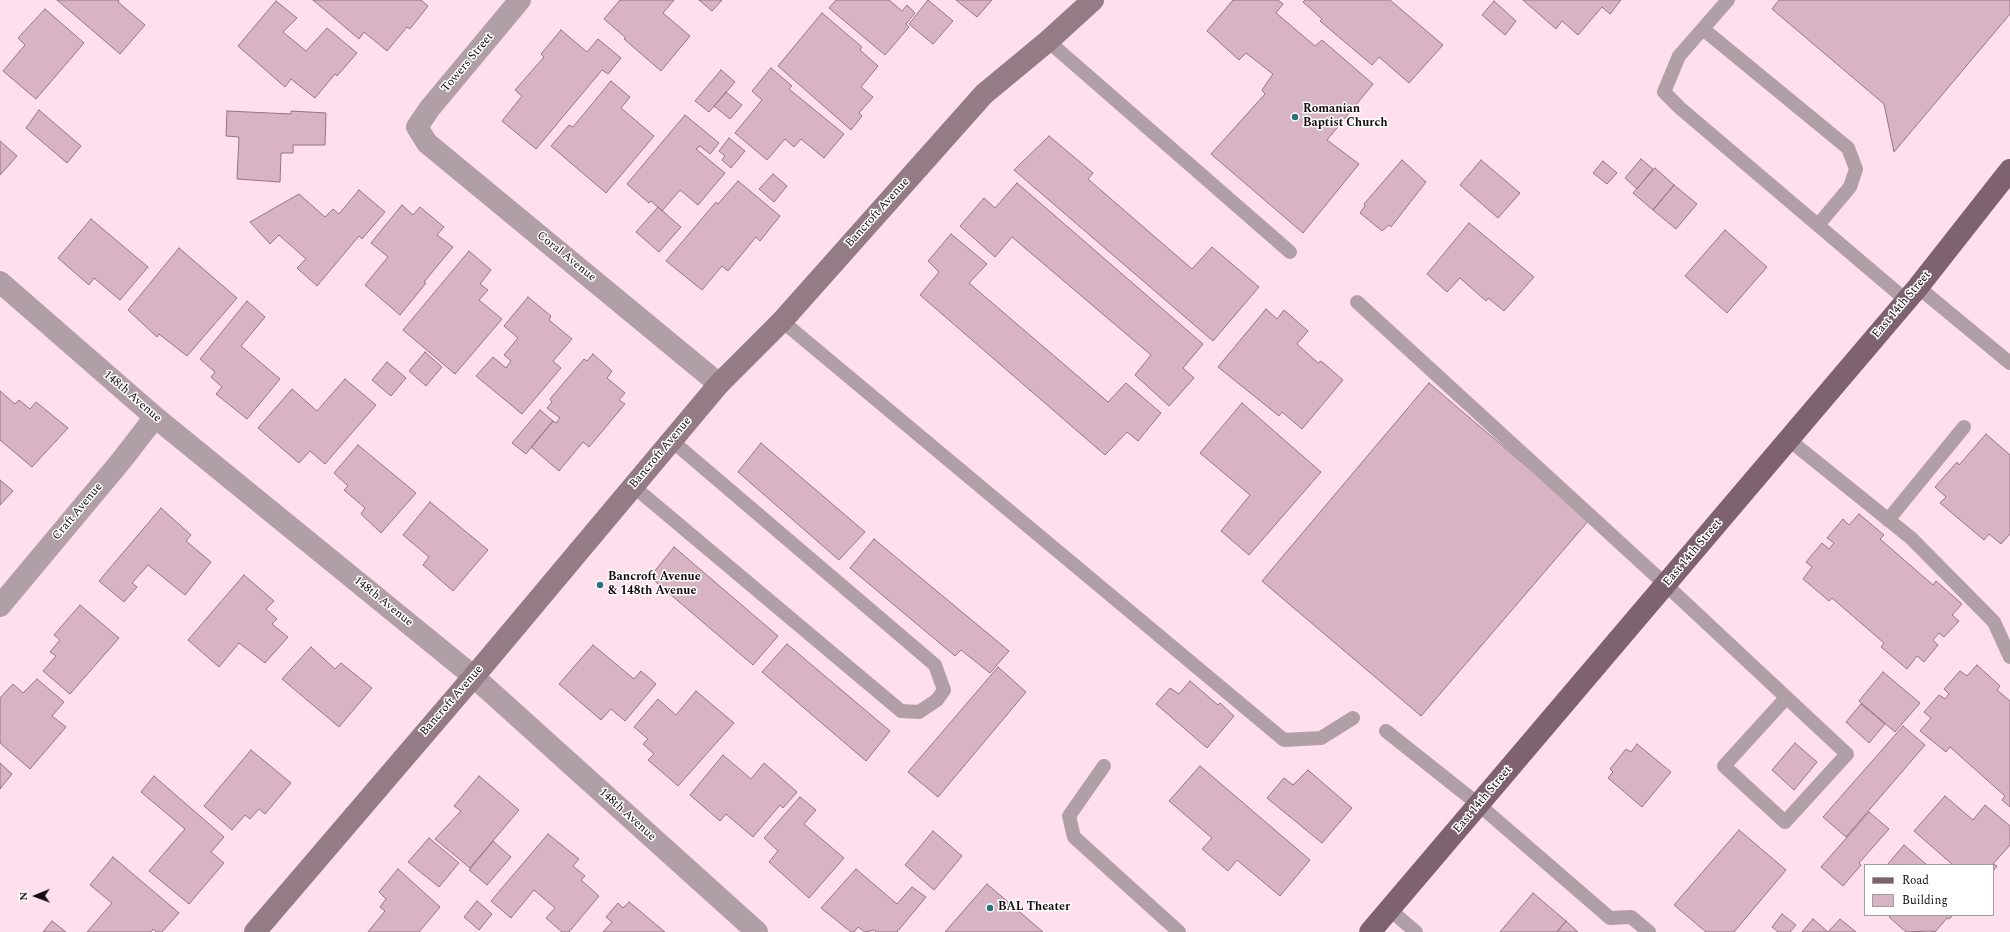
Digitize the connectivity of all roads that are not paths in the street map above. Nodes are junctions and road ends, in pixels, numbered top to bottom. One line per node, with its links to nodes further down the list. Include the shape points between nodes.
1 (520, 0): 6 (street, Towers Street)
2 (1093, 0): 5 (main road, Bancroft Avenue)
3 (1728, 0): 4 (lane)
4 (1703, 29): 8 (lane, via 1679,56 1664,92); 8 (lane, via 1848,148 1856,169 1850,187)
5 (1048, 41): 9 (lane); 13 (main road, Bancroft Avenue, via 984,94)
6 (417, 127): 15 (street, Coral Avenue, via 427,143)
7 (2010, 170): 11 (main road, East 14th Street)
8 (1818, 225): 11 (lane)
9 (1290, 252)
10 (0, 282): 16 (street, 148th Avenue)
11 (1912, 294): 14 (lane); 18 (main road, East 14th Street)
12 (1357, 302): 22 (lane)
13 (782, 321): 15 (main road, Bancroft Avenue); 27 (lane, via 1284,740 1321,738)
14 (2010, 362)
15 (719, 384): 19 (main road, Bancroft Avenue)
16 (155, 417): 23 (street, Craft Avenue); 25 (street, 148th Avenue)
17 (1964, 426): 21 (lane)
18 (1788, 439): 21 (lane); 22 (main road, East 14th Street)
19 (671, 440): 20 (main road, Bancroft Avenue); 20 (lane, via 935,665 944,690 937,700 919,712 901,711)
20 (633, 486): 25 (main road, Bancroft Avenue)
21 (1888, 520): 24 (lane, via 1911,538 1994,622)
22 (1666, 585): 26 (lane); 30 (main road, East 14th Street)
23 (0, 606)
24 (2010, 657)
25 (473, 676): 33 (main road, Bancroft Avenue); 34 (street, 148th Avenue)
26 (1786, 698): 26 (lane, via 1724,766 1785,822 1847,754)
27 (1353, 718)
28 (1386, 731): 30 (lane)
29 (1104, 766): 35 (lane, via 1069,816 1074,837)
30 (1478, 804): 31 (main road, East 14th Street); 32 (lane)
31 (1390, 909): 36 (main road, East 14th Street); 37 (lane)
32 (1610, 925): 38 (lane, via 1630,917)
33 (255, 932)
34 (756, 932)
35 (1179, 932)
36 (1370, 932)
37 (1416, 932)
38 (1649, 932)

